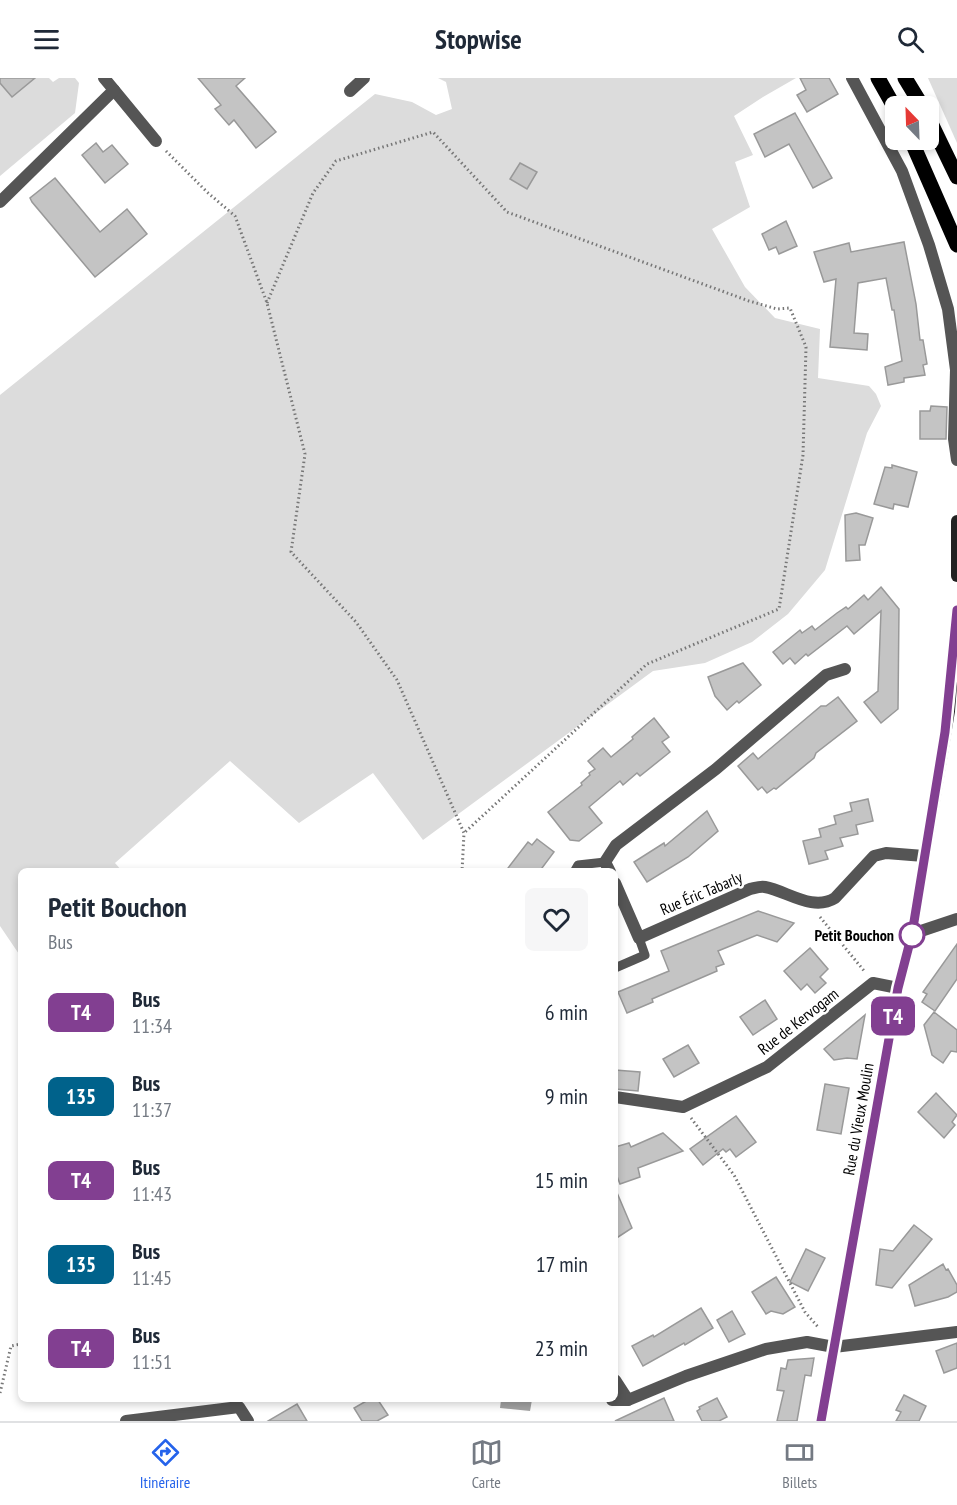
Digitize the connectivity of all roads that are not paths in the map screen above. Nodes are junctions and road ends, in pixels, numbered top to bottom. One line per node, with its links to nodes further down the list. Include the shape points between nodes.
1 (104, 78): 6 (street)
2 (364, 78): 7 (street)
3 (852, 78): 16 (street, via 902,171 948,309 956,370)
4 (878, 78): 8 (main road)
5 (905, 78): 9 (main road)
6 (114, 90): 11 (street); 14 (street)
7 (350, 91)
8 (888, 96)
9 (916, 96)
10 (939, 140): 13 (main road)
11 (156, 141)
12 (915, 150): 15 (main road)
13 (957, 177)
14 (0, 202)
15 (957, 245)
16 (957, 460)
17 (957, 521): 18 (street)
18 (957, 576)
19 (957, 610): 21 (street, Rue du Vieux Moulin, via 948,711)
20 (845, 669): 22 (street, via 826,675 716,769 616,844)
21 (924, 856): 26 (street, Rue du Vieux Moulin); 27 (street, Rue Éric Tabarly, via 874,856 828,902 807,901 763,886)
22 (607, 867): 23 (lane)
23 (576, 868)
24 (618, 891): 27 (street)
25 (957, 919): 26 (street)
26 (912, 934): 29 (street, Rue du Vieux Moulin)
27 (639, 938): 28 (lane, via 645,955)
28 (618, 967)
29 (898, 988): 30 (street, Rue de Kervogam, via 873,983 767,1067 683,1107); 32 (street, Rue du Vieux Moulin)
30 (618, 1097)
31 (957, 1332): 32 (street)
32 (834, 1347): 35 (street, via 807,1342 766,1349); 38 (street, Rue du Vieux Moulin)
33 (618, 1385): 35 (street)
34 (618, 1400): 35 (street)
35 (628, 1400)
36 (126, 1421): 37 (street, via 239,1407)
37 (248, 1421)
38 (821, 1421)

